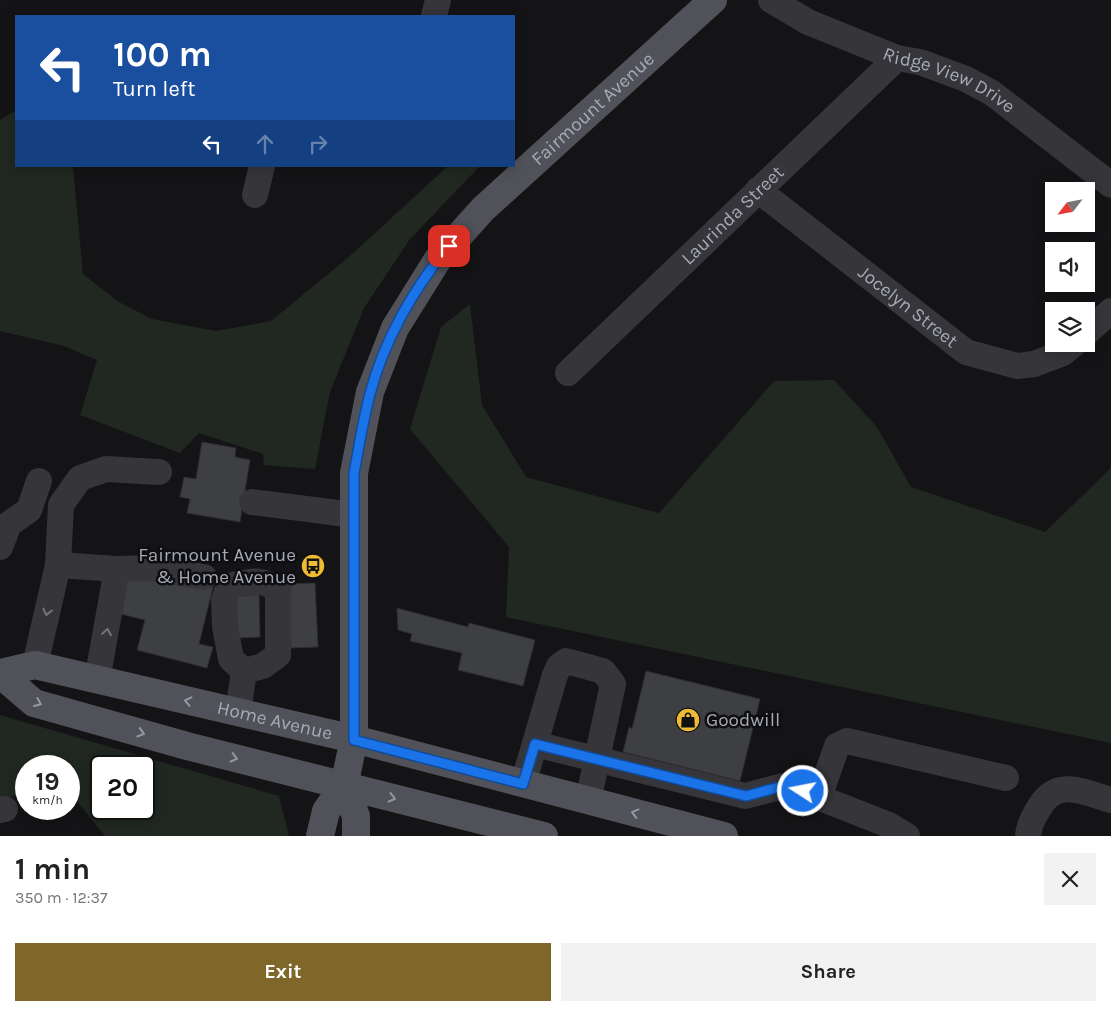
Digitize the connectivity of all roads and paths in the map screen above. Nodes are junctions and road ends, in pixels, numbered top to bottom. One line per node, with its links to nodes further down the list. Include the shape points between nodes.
1 (438, 0): 4 (street)
2 (713, 0): 17 (main road, Fairmount Avenue, via 483,209 438,259 395,328 370,392 354,473)
3 (771, 0): 5 (street, Ridge View Drive, via 808,22)
4 (434, 15)
5 (896, 58): 7 (street, Ridge View Drive, via 920,62 966,79 992,93); 8 (street, Laurinda Street)
6 (262, 167): 9 (street)
7 (1111, 185)
8 (758, 190): 12 (street, Jocelyn Street, via 966,352 1017,366 1034,364); 13 (street, Laurinda Street)
9 (255, 195)
10 (1111, 311): 11 (street)
11 (1095, 325)
12 (1062, 352)
13 (568, 373)
14 (159, 472): 19 (street, via 106,469 80,478 61,505)
15 (39, 481): 18 (street, via 29,510)
16 (252, 502): 17 (street)
17 (354, 516): 27 (main road, Fairmount Avenue)
18 (3, 530)
19 (58, 565): 20 (street); 22 (street, one-way to 22)
20 (117, 568): 21 (street, via 150,568); 25 (street, one-way to 20)
21 (204, 577)
22 (35, 664): 24 (main road, Home Avenue); 25 (main road, Home Avenue)
23 (244, 671): 26 (street)
24 (0, 673): 32 (main road, Home Avenue, one-way to 32, via 34,703)
25 (97, 680): 26 (main road, Home Avenue, one-way to 25)
26 (238, 712): 27 (main road, Home Avenue)
27 (354, 740): 31 (main road, Home Avenue); 32 (main road, Fairmount Avenue)
28 (535, 744): 29 (street); 29 (street, via 555,675 566,661 603,672 613,684); 31 (street)
29 (597, 760): 33 (street, via 746,796 787,785); 35 (street)
30 (1006, 778): 33 (street, via 847,741 837,746)
31 (523, 784): 35 (main road, Home Avenue)
32 (344, 786): 37 (main road, Fairmount Avenue, via 326,811); 38 (main road, via 356,816); 39 (main road, Home Avenue, one-way to 39)
33 (819, 797): 36 (street)
34 (1111, 800): 41 (street, via 1068,788 1054,790 1043,801 1029,825)
35 (588, 801): 40 (main road, Home Avenue, one-way to 35)
36 (894, 832)
37 (320, 836)
38 (356, 836)
39 (544, 836)
40 (724, 836)
41 (1028, 836)

